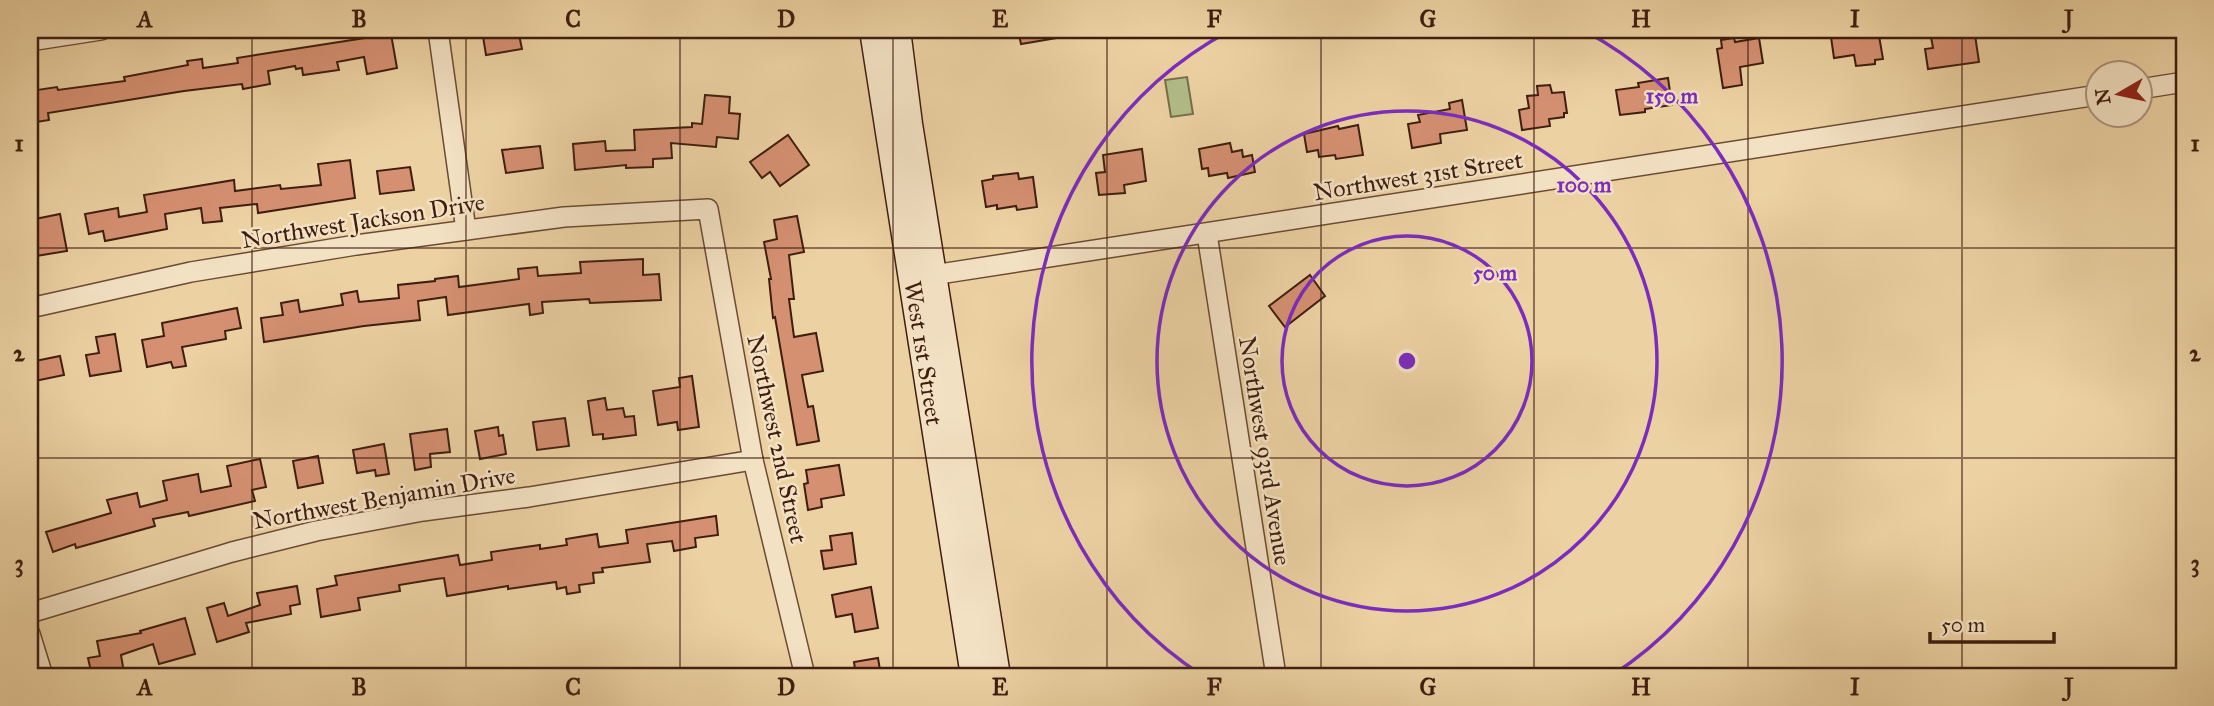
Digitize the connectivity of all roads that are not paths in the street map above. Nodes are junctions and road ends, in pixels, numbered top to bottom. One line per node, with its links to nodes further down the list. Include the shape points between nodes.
1 (102, 30): 5 (street)
2 (438, 30): 10 (street)
3 (873, 30): 12 (main road, West 1st Street)
4 (897, 30): 12 (main road, West 1st Street)
5 (30, 41)
6 (2184, 82): 7 (street)
7 (2154, 87)
8 (2084, 97): 11 (street, Northwest 31st Street)
9 (708, 209): 10 (street, Northwest Jackson Drive, via 564,217); 14 (street, Northwest 2nd Street)
10 (466, 230): 13 (street, Northwest Jackson Drive, via 191,272)
11 (1207, 234): 12 (street, Northwest 31st Street); 21 (street, Northwest 93rd Avenue)
12 (923, 277): 19 (main road, West 1st Street); 20 (main road, West 1st Street)
13 (30, 308)
14 (753, 460): 15 (street, Northwest Benjamin Drive, via 316,531); 18 (street, Northwest 2nd Street)
15 (30, 613)
16 (30, 634): 17 (street)
17 (43, 676)
18 (805, 676)
19 (974, 676)
20 (997, 676)
21 (1276, 676)

